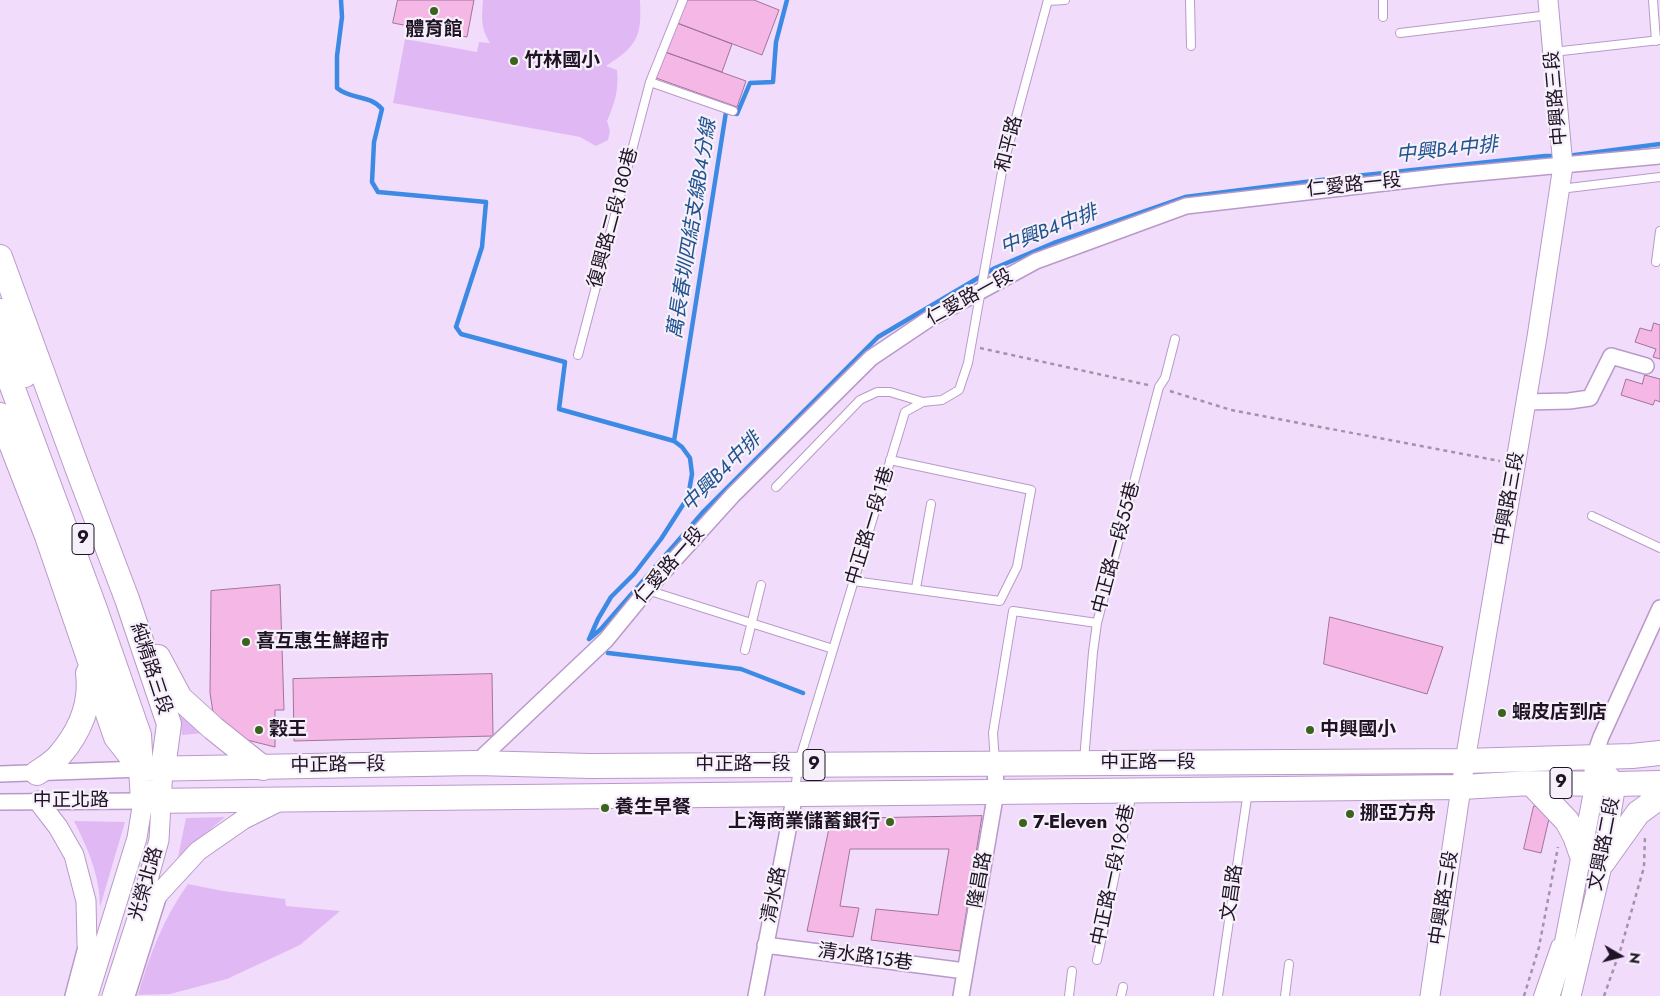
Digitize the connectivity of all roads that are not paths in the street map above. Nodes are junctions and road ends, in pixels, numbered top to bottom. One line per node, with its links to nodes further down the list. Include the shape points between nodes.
1 (683, 0): 13 (lane, 復興路二段180巷)
2 (1048, 0): 3 (lane); 22 (lane, 和平路, via 1003,166)
3 (1065, 0)
4 (1190, 0): 11 (lane)
5 (1383, 0): 8 (lane)
6 (1653, 0): 10 (lane)
7 (1548, 8): 9 (lane); 12 (street, 中興路三段)
8 (1383, 17)
9 (1400, 33)
10 (1658, 40): 12 (lane)
11 (1191, 46)
12 (1552, 52): 16 (street, 中興路三段)
13 (650, 82): 14 (lane); 26 (lane, 復興路二段180巷)
14 (733, 111)
15 (1660, 156): 16 (street, 仁愛路一段)
16 (1563, 166): 18 (street, 中興路三段); 22 (street, 仁愛路一段, via 1445,176 1186,206 1036,261)
17 (1660, 177): 18 (lane)
18 (1560, 189): 29 (street, 中興路三段)
19 (1660, 231): 21 (lane)
20 (0, 257): 40 (main road, 純精路三段)
21 (1656, 262)
22 (982, 291): 28 (lane, 中正路一段1巷, via 968,363 958,390 942,400); 39 (street, 仁愛路一段, via 929,319 871,358 733,495)
23 (0, 311): 55 (main road, 純精路三段 / 9, via 140,692)
24 (1175, 339): 43 (lane, 中正路一段55巷, via 1165,378 1159,387)
25 (0, 354): 55 (main road, 純精路三段 / 9)
26 (578, 354)
27 (1646, 366): 29 (street, via 1611,356 1590,398)
28 (923, 402): 31 (lane, 中正路一段1巷, via 905,412); 32 (lane, via 890,392 877,392 860,400)
29 (1526, 402): 49 (street, 中興路三段)
30 (4, 431): 44 (main road, via 47,536)
31 (890, 460): 36 (lane, 中正路一段1巷); 38 (lane, via 1030,490 1017,567 1000,601)
32 (776, 487)
33 (931, 504): 38 (lane)
34 (1592, 516): 35 (lane)
35 (1660, 548)
36 (854, 581): 38 (lane); 45 (lane, 中正路一段1巷)
37 (762, 585): 42 (lane)
38 (916, 588)
39 (647, 590): 42 (lane); 50 (street, 仁愛路一段, via 606,640)
40 (127, 599): 54 (main road, via 180,698); 55 (main road, 純精路三段, via 168,724)
41 (1660, 608): 48 (street)
42 (752, 623): 45 (lane); 46 (lane)
43 (1097, 623): 51 (lane, 中正路一段55巷); 52 (lane, via 1013,611 993,733)
44 (84, 641): 55 (main road, via 116,737); 56 (main road, via 88,703 79,728 58,758)
45 (833, 648): 53 (lane, 中正路一段1巷)
46 (744, 650)
47 (1660, 753): 48 (main road, 9)
48 (1594, 757): 49 (main road, 9); 60 (street, 文興路二段)
49 (1465, 761): 51 (main road, 中正路一段 / 9); 61 (street, 中興路三段)
50 (476, 763): 53 (main road, 中正路一段 / 9); 54 (main road, 中正路一段 / 9)
51 (1084, 763): 52 (main road, 中正路一段 / 9)
52 (995, 764): 53 (main road, 中正路一段 / 9); 64 (street, 隆昌路)
53 (798, 765): 65 (lane, 中正路一段1巷)
54 (263, 768): 55 (main road, 中正路一段 / 9)
55 (152, 769): 56 (street, 中正北路); 68 (main road, 純精路三段 / 9)
56 (37, 773): 57 (street, 中正北路)
57 (0, 774)
58 (1531, 783): 60 (main road, 9); 61 (main road, 9); 71 (main road, via 1567,821)
59 (1660, 783): 60 (main road, 9)
60 (1606, 784): 71 (street, 文興路二段)
61 (1462, 787): 62 (main road, 中正路一段 / 9); 92 (street, 中興路三段)
62 (1248, 789): 63 (main road, 中正路一段 / 9); 90 (lane, 文昌路)
63 (1132, 790): 64 (main road, 中正路一段 / 9); 77 (lane, 中正路一段196巷)
64 (996, 792): 65 (main road, 中正路一段 / 9); 79 (street, 隆昌路)
65 (795, 794): 67 (main road, 中正路一段 / 9); 76 (street, 清水路)
66 (1660, 797): 71 (main road, via 1638,813)
67 (285, 799): 68 (main road, 中正路一段 / 9); 72 (street, via 244,819 198,851)
68 (152, 800): 69 (street, 中正北路); 74 (street, 光榮北路, via 159,840); 82 (street, 光榮北路)
69 (38, 801): 70 (street, 中正北路); 75 (street, via 74,855 86,902)
70 (0, 802)
71 (1592, 857): 73 (street, 文興路二段); 95 (street, 文興路二段)
72 (161, 891): 74 (street); 85 (street, 光榮北路)
73 (1571, 905): 93 (lane, 文興路二段); 94 (street, 文興路二段)
74 (138, 916): 84 (street, 光榮北路)
75 (87, 944): 82 (street); 83 (street)
76 (765, 944): 79 (street, 清水路15巷); 86 (street, 清水路)
77 (1097, 960)
78 (1289, 964): 91 (lane)
79 (965, 971): 87 (street, 隆昌路)
80 (1072, 971): 88 (lane)
81 (1123, 987): 89 (lane)
82 (90, 989)
83 (73, 996)
84 (112, 996)
85 (127, 996)
86 (756, 996)
87 (961, 996)
88 (1069, 996)
89 (1121, 996)
90 (1218, 996)
91 (1285, 996)
92 (1430, 996)
93 (1538, 996)
94 (1550, 996)
95 (1571, 996)

